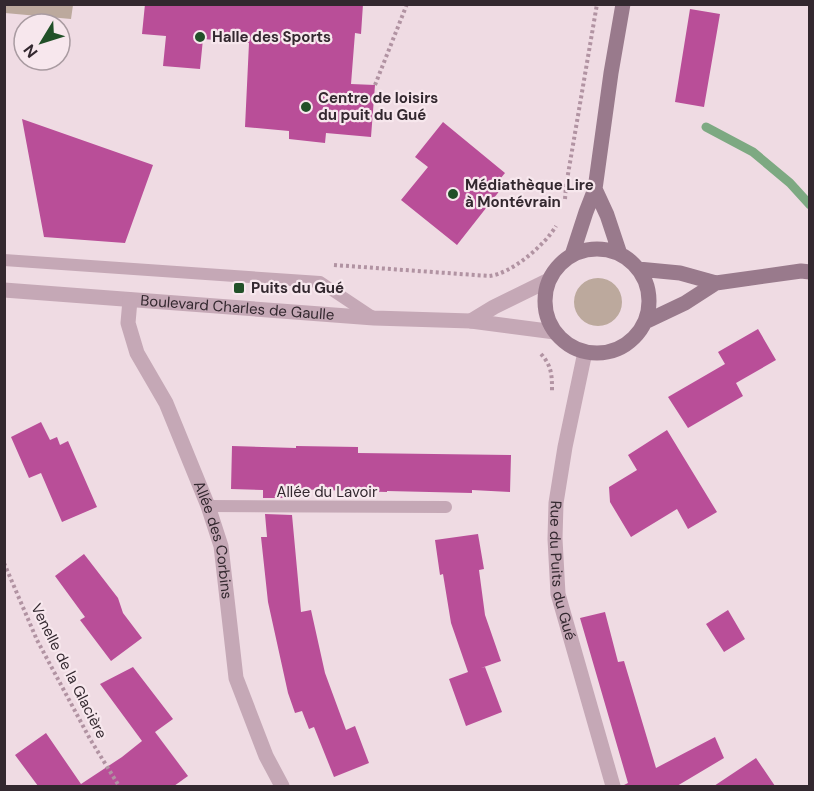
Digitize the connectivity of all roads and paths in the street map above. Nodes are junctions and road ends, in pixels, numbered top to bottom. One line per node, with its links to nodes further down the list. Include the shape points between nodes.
1 (407, 4): 4 (path)
2 (597, 4): 6 (path)
3 (623, 4): 5 (main road)
4 (375, 85)
5 (595, 189): 8 (main road); 9 (main road)
6 (565, 202)
7 (559, 220): 11 (path, via 533,252 497,275)
8 (620, 254): 9 (main road, via 596,249); 12 (main road)
9 (572, 255): 14 (main road)
10 (4, 260): 18 (lane, via 320,282)
11 (334, 265)
12 (638, 268): 15 (main road, via 680,273); 20 (main road, via 649,295)
13 (810, 272): 15 (main road)
14 (549, 280): 19 (street); 21 (main road, via 545,307)
15 (716, 283): 20 (main road)
16 (4, 290): 17 (street, Boulevard Charles de Gaulle)
17 (130, 300): 18 (street, Boulevard Charles de Gaulle); 25 (street, Allée des Corbins, via 128,323 137,353 166,403)
18 (374, 318): 19 (street, Boulevard Charles de Gaulle)
19 (471, 321): 21 (street, Boulevard Charles de Gaulle)
20 (645, 322): 23 (main road, via 637,335 614,351)
21 (555, 333): 23 (main road, via 568,345)
22 (536, 351): 24 (path, via 544,356 552,371)
23 (585, 352): 30 (street, Rue du Puits du Gué, via 556,503 558,594)
24 (552, 397)
25 (208, 506): 26 (lane, Allée du Lavoir); 29 (street, Allée des Corbins, via 221,546 236,678)
26 (446, 507)
27 (4, 563): 28 (path, Venelle de la Glacière, via 37,640)
28 (119, 786)
29 (282, 786)
30 (613, 786)

